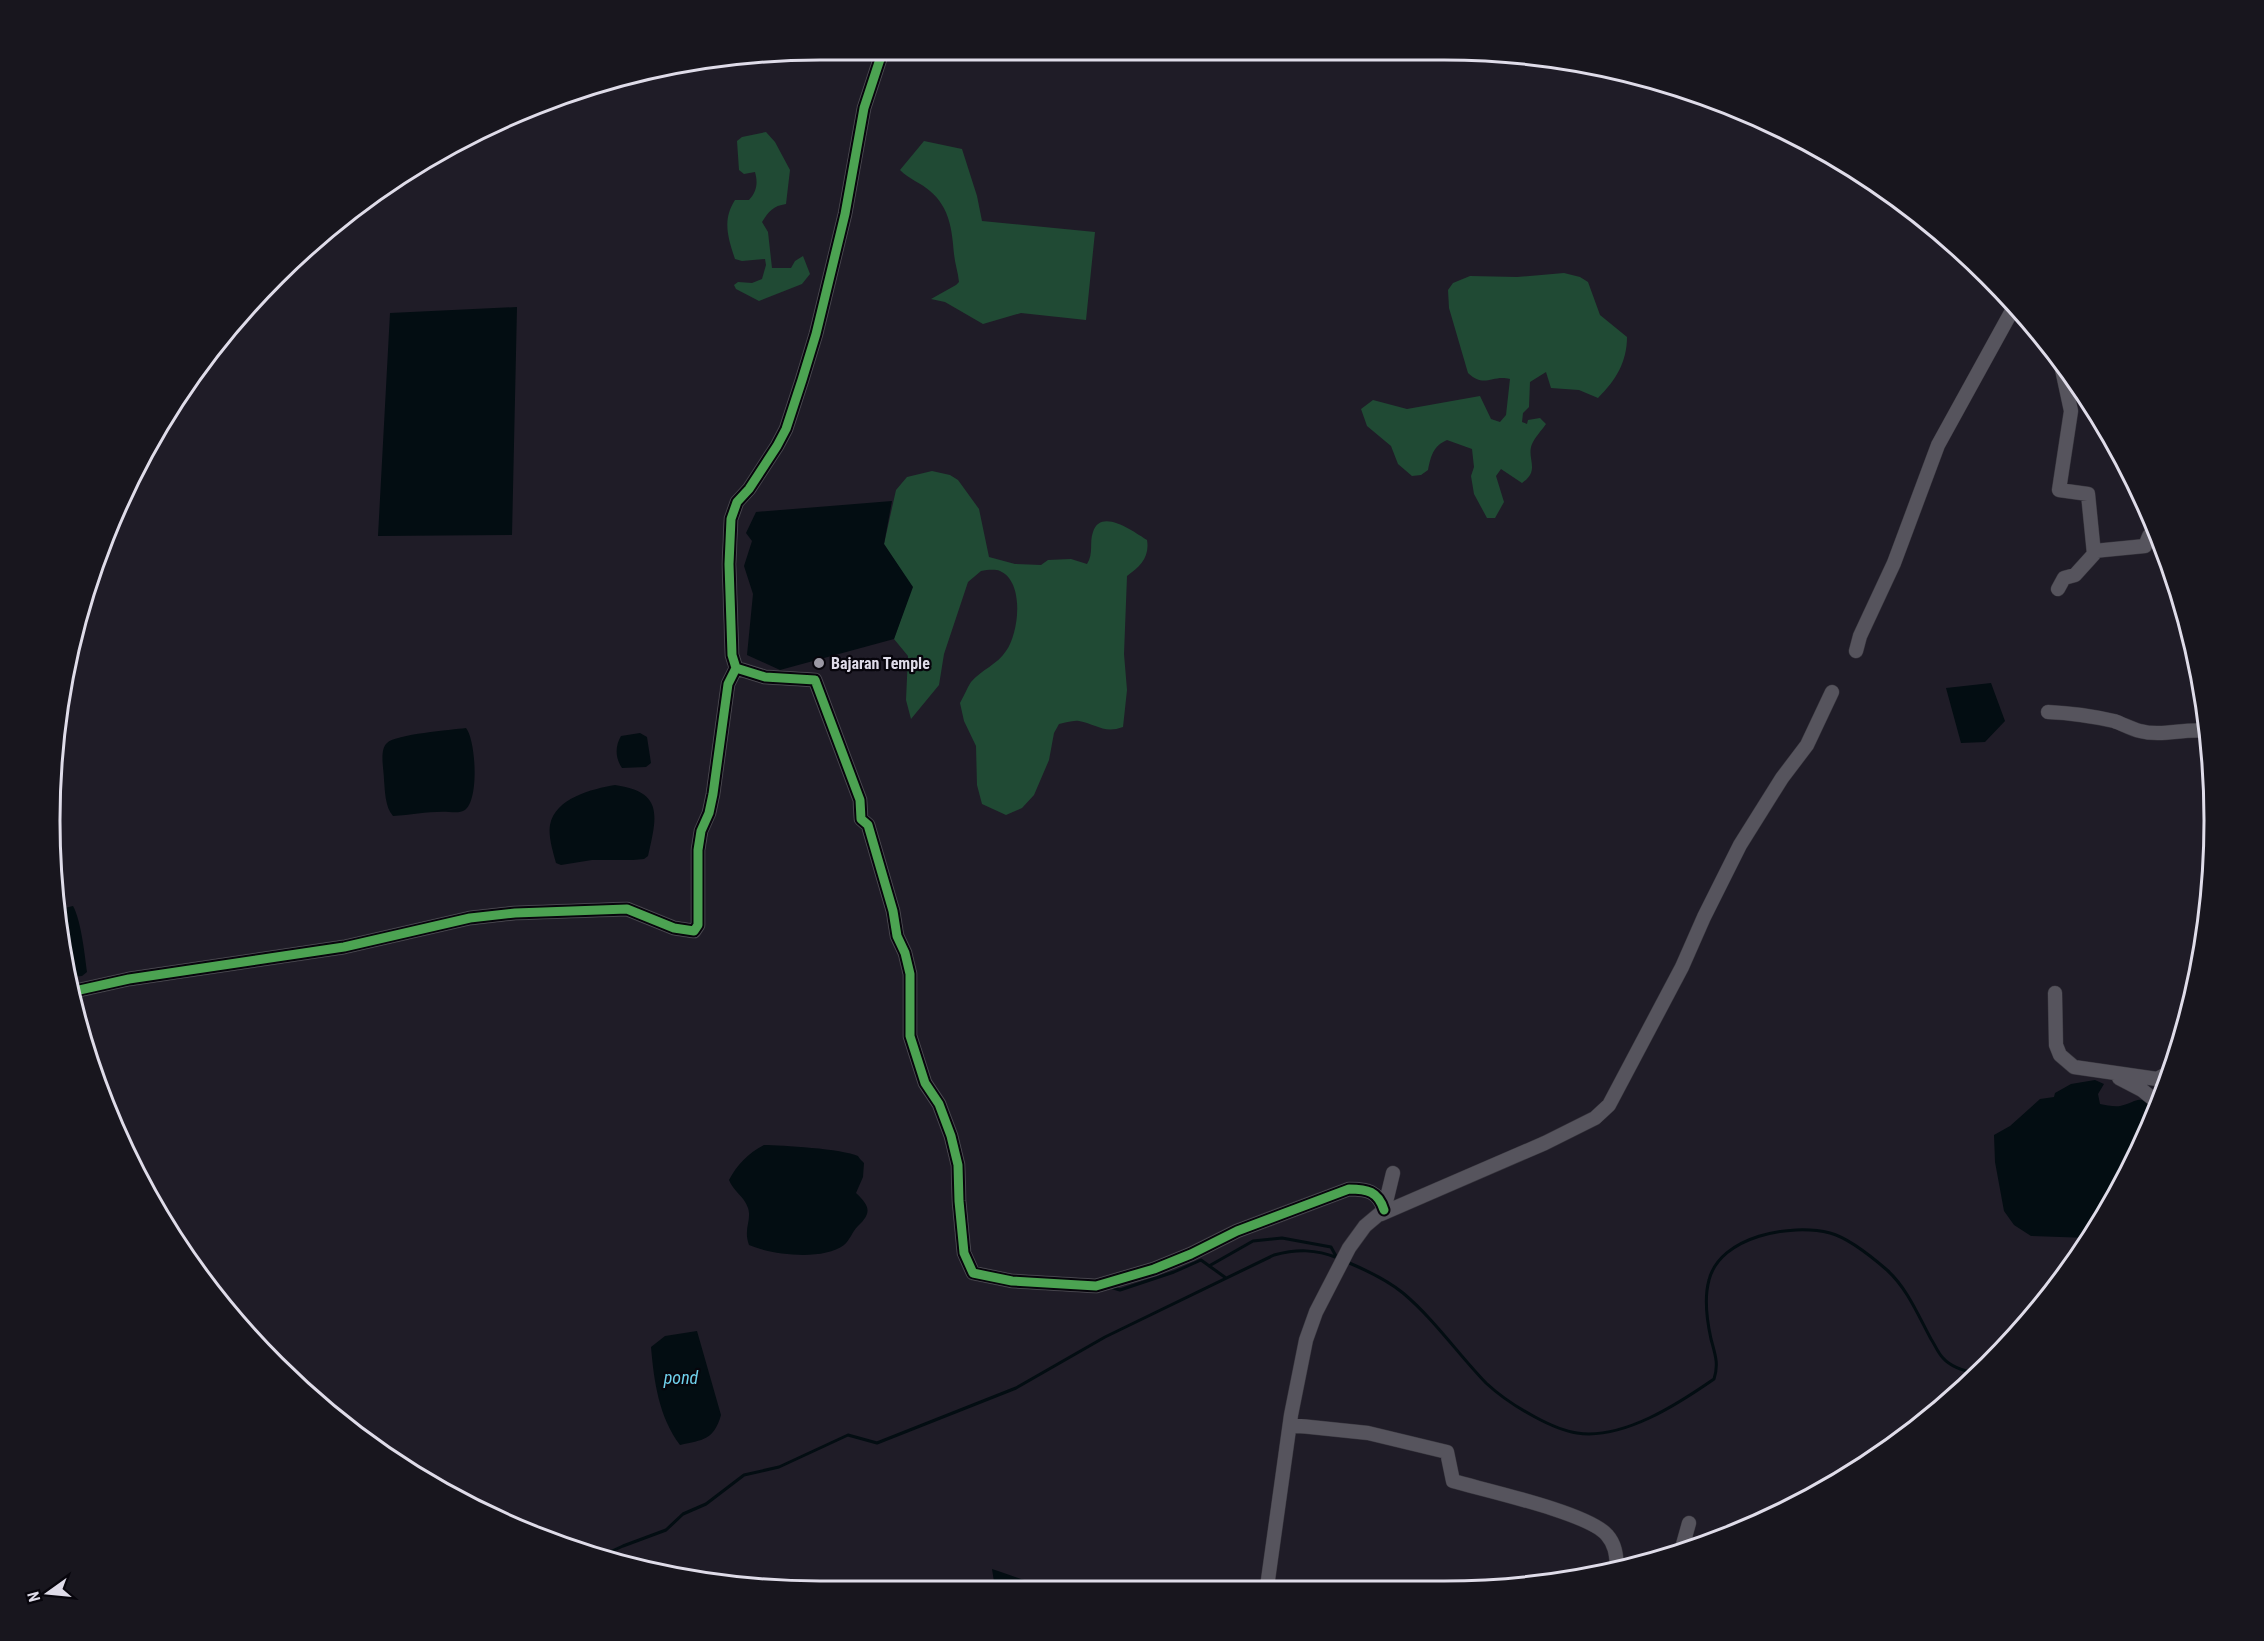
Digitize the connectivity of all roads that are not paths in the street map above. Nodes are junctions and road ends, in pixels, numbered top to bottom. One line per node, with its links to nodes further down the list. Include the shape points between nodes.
1 (880, 60): 8 (street, via 864,108 845,214 799,390 777,447 737,502 731,519 732,655)
2 (2010, 314): 7 (street, via 1938,445)
3 (2065, 383): 5 (street, via 2071,411 2059,490 2088,494)
4 (2149, 537): 5 (street, via 2145,546)
5 (2094, 551): 6 (street, via 2075,575 2064,578)
6 (2058, 589)
7 (1856, 651)
8 (736, 668): 12 (street, via 728,684 713,794 701,831 696,874 698,925 694,932 627,909 516,913 470,918 344,947); 18 (street, via 765,677 814,680 861,800 861,819 868,825 897,936 905,952 910,974 910,1036 925,1083 939,1104 954,1146 964,1253 973,1273 1012,1281 1096,1286 1154,1269 1237,1231 1349,1189 1368,1190 1380,1198)
9 (1832, 692): 18 (street, via 1807,745 1740,844 1682,967 1609,1105 1595,1118 1554,1139)
10 (2048, 712): 11 (street, via 2083,714 2141,731)
11 (2198, 730)
12 (80, 990)
13 (2055, 993): 14 (street, via 2056,1045 2060,1055 2074,1067)
14 (2112, 1074): 15 (street); 16 (street)
15 (2159, 1078)
16 (2152, 1097)
17 (1393, 1173): 18 (street)
18 (1382, 1212): 19 (street, via 1365,1226 1349,1248 1316,1312 1306,1340)
19 (1291, 1425): 22 (street, via 1368,1433 1446,1452 1453,1481 1535,1503 1594,1525 1607,1534); 23 (street)
20 (1689, 1523): 21 (street)
21 (1684, 1542)
22 (1617, 1560)
23 (1268, 1581)

